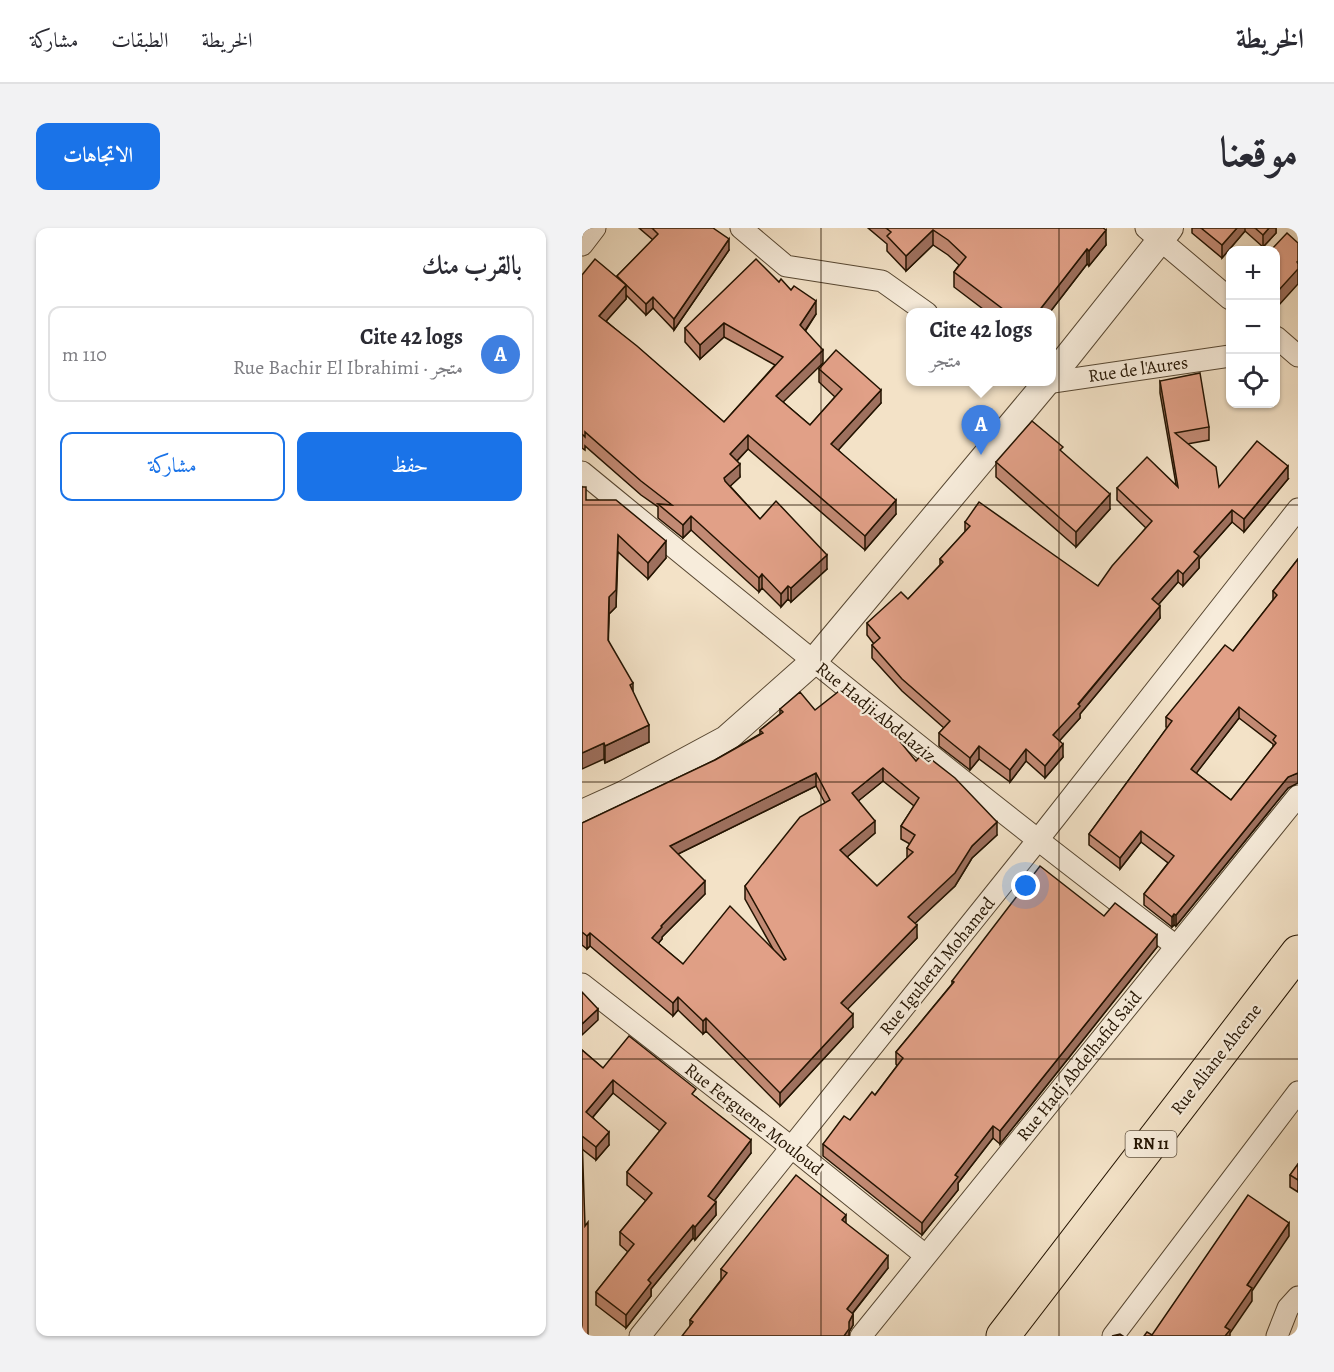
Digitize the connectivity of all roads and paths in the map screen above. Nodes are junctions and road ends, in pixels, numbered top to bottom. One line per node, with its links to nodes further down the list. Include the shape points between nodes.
1 (595, 228): 4 (street)
2 (741, 228): 6 (street, via 786,266 882,281)
3 (1159, 232): 5 (street); 8 (street)
4 (582, 245)
5 (1226, 295)
6 (921, 308)
7 (1226, 357): 9 (street, Rue de l'Aures)
8 (1056, 367)
9 (1056, 379)
10 (1041, 386): 13 (street)
11 (582, 472): 13 (street, Rue Hadji Abdelaziz)
12 (1298, 509): 16 (street, Rue Iguhetal Mohamed)
13 (813, 662): 15 (street, via 726,739); 16 (street, Rue Hadji Abdelaziz)
14 (1298, 796): 17 (street, Rue Hadj Abdelhafid Said)
15 (582, 813)
16 (1037, 841): 17 (street, Rue Hadji Abdelaziz); 21 (street, Rue Iguhetal Mohamed)
17 (1176, 946): 22 (street, Rue Hadj Abdelhafid Said)
18 (1298, 952): 26 (main road, Rue Aliane Ahcene / RN 11)
19 (582, 984): 21 (street, Rue Ferguene Mouloud)
20 (1298, 1092): 27 (street)
21 (791, 1147): 22 (street, Rue Ferguene Mouloud); 24 (street, Rue Iguhetal Mohamed)
22 (925, 1255): 25 (street, Rue Hadj Abdelhafid Said)
23 (1298, 1297): 28 (street, via 1288,1308)
24 (640, 1336)
25 (861, 1336)
26 (1003, 1336)
27 (1113, 1336)
28 (1277, 1336)

